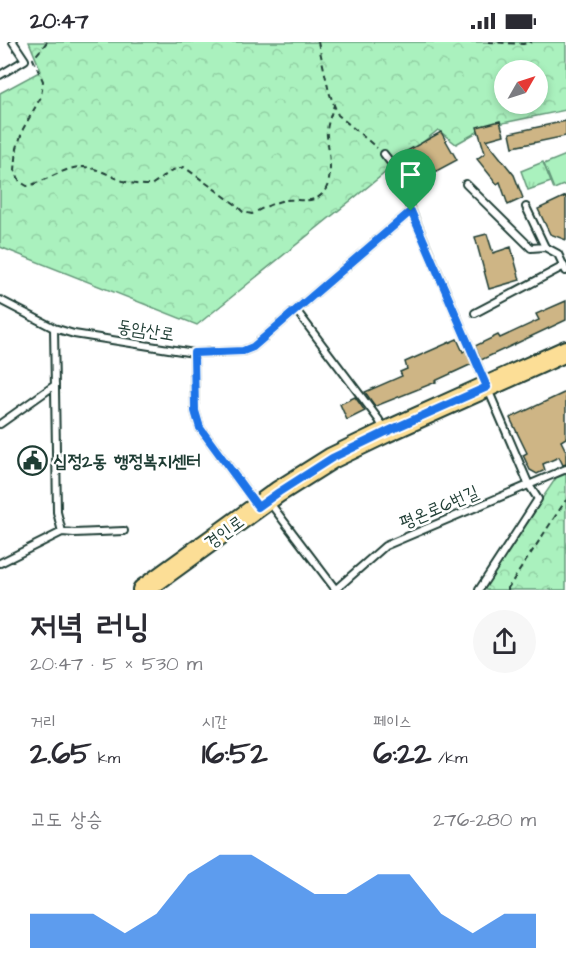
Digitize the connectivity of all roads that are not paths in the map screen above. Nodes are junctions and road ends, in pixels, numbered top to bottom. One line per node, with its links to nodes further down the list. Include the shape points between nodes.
1 (14, 42): 2 (lane, via 25,60)
2 (0, 75)
3 (384, 154): 6 (lane)
4 (466, 184): 7 (lane, via 531,248)
5 (526, 207): 7 (lane)
6 (411, 211): 12 (lane, 동암산로); 18 (lane)
7 (545, 247): 9 (lane)
8 (566, 251): 9 (lane)
9 (558, 254): 10 (lane)
10 (565, 268): 13 (lane)
11 (0, 301): 14 (lane, 동암산로)
12 (296, 310): 16 (lane, 동암산로, via 253,347); 20 (lane)
13 (475, 313)
14 (54, 328): 16 (lane, 동암산로); 17 (lane)
15 (566, 351): 18 (main road, 경인로)
16 (194, 353): 23 (lane, via 195,411 200,428)
17 (55, 385): 19 (lane); 25 (lane, via 57,513)
18 (487, 387): 20 (main road, 경인로); 22 (lane)
19 (0, 424)
20 (386, 432): 23 (main road, 경인로, via 332,458)
21 (566, 469): 22 (lane, 평온로6번길)
22 (529, 485): 28 (lane, 평온로6번길, via 386,546); 29 (lane, via 538,499)
23 (263, 503): 27 (main road, 경인로); 28 (lane)
24 (124, 531): 25 (lane)
25 (62, 532): 26 (lane)
26 (0, 563)
27 (143, 590)
28 (335, 590)
29 (479, 590)

